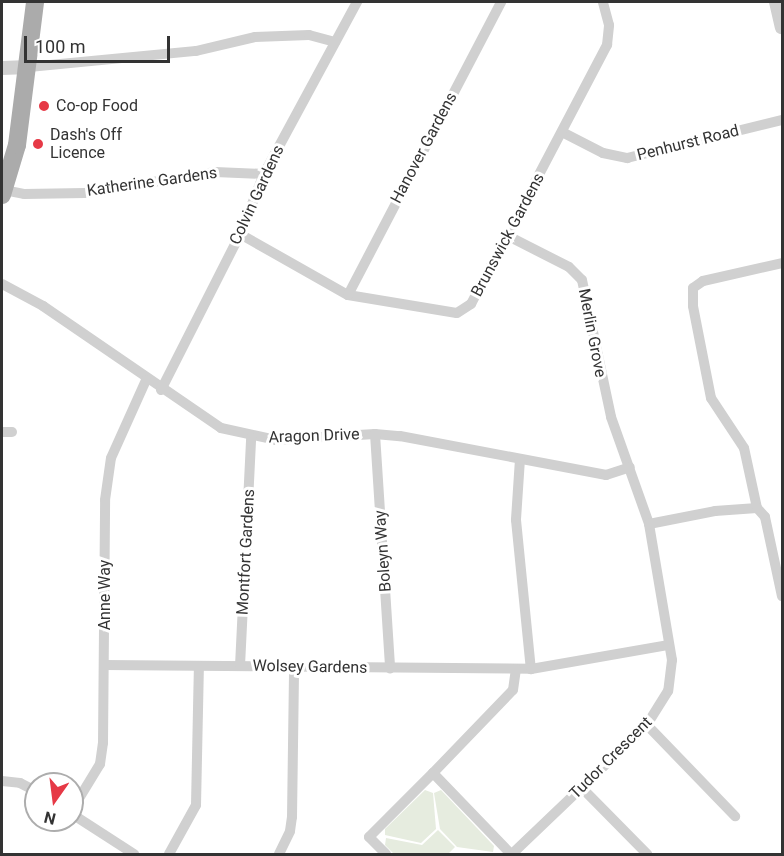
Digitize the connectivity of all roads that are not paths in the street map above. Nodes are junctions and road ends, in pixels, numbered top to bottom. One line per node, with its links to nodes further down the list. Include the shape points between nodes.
1 (35, 2): 8 (main road)
2 (357, 2): 7 (street, Colvin Gardens)
3 (501, 2): 18 (street, Hanover Gardens)
4 (603, 2): 11 (street, Brunswick Gardens, via 609,25 607,45)
5 (776, 2): 6 (street)
6 (783, 27)
7 (335, 42): 8 (street, via 309,35 255,37 196,51); 12 (street, Colvin Gardens)
8 (29, 67): 9 (street); 13 (main road, via 17,145)
9 (2, 68)
10 (783, 120): 11 (street, Penhurst Road, via 627,158 603,153)
11 (562, 132): 15 (street, Brunswick Gardens)
12 (264, 174): 13 (street, Katherine Gardens, via 215,172 86,192); 14 (street, Colvin Gardens)
13 (3, 193)
14 (240, 234): 18 (street, Brunswick Gardens); 20 (street, Colvin Gardens)
15 (508, 236): 18 (street, Brunswick Gardens, via 471,304 457,313); 24 (street, Merlin Grove, via 569,267 582,280 610,417)
16 (783, 263): 25 (street, via 703,281 693,288 694,317 711,398 744,448)
17 (2, 284): 19 (street, Aragon Drive, via 43,306)
18 (348, 295)
19 (146, 380): 20 (street, Aragon Drive); 29 (street, Anne Way, via 111,458 105,500)
20 (161, 390): 22 (street, Aragon Drive, via 221,428)
21 (375, 434): 22 (street, Aragon Drive, via 276,440); 23 (street, Aragon Drive); 33 (street, Boleyn Way)
22 (251, 437): 31 (street, Montfort Gardens)
23 (520, 459): 24 (street, Aragon Drive, via 606,475); 35 (street, via 516,520)
24 (630, 467): 26 (street, Tudor Crescent)
25 (757, 508): 26 (street, via 716,511); 27 (street, via 765,517)
26 (649, 524): 28 (street, Tudor Crescent)
27 (783, 596)
28 (669, 645): 35 (street, Wolsey Gardens); 36 (street, Tudor Crescent, via 672,660 668,691)
29 (104, 665): 30 (street, Wolsey Gardens); 41 (street, Anne Way, via 100,764)
30 (199, 666): 31 (street, Wolsey Gardens); 46 (street, via 196,804)
31 (240, 666): 32 (street, Wolsey Gardens)
32 (294, 666): 33 (street, Wolsey Gardens); 47 (street, via 292,817)
33 (390, 669): 34 (street, Wolsey Gardens)
34 (516, 669): 35 (street, Wolsey Gardens); 37 (street, via 513,690)
35 (531, 669)
36 (647, 725): 40 (street, Tudor Crescent); 42 (street)
37 (433, 773): 44 (street); 48 (street, via 369,837)
38 (2, 781): 39 (street)
39 (24, 785)
40 (582, 788): 44 (street, Tudor Crescent); 49 (street)
41 (84, 791)
42 (735, 816)
43 (84, 820): 45 (street)
44 (515, 854)
45 (134, 855)
46 (170, 855)
47 (279, 855)
48 (386, 855)
49 (647, 855)

